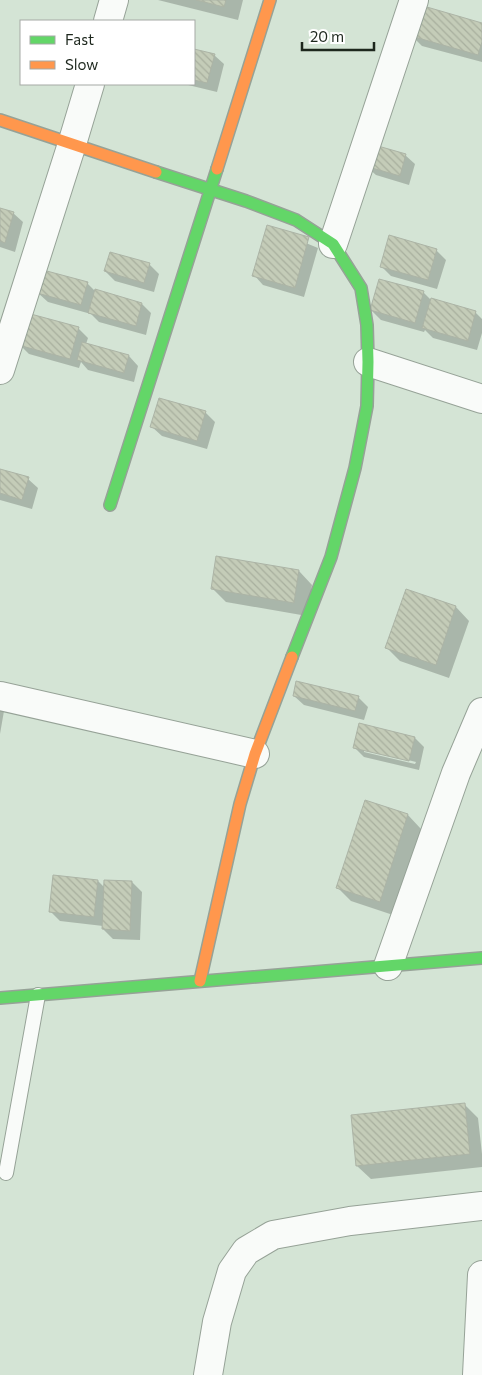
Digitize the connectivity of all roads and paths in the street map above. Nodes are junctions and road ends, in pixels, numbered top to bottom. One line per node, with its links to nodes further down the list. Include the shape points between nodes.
1 (114, 0): 4 (street)
2 (270, 0): 8 (street)
3 (414, 0): 9 (street)
4 (108, 20)
5 (90, 85): 7 (street)
6 (0, 120): 7 (street)
7 (72, 144): 8 (street); 11 (street)
8 (210, 189): 9 (street, via 296,220); 13 (street)
9 (333, 244): 10 (street, via 361,288 368,325)
10 (368, 362): 12 (street); 16 (street, via 367,406 355,468 331,558)
11 (0, 370)
12 (482, 400)
13 (110, 505)
14 (0, 696): 16 (street)
15 (482, 712): 18 (street, via 456,773)
16 (255, 754): 19 (street, via 240,804)
17 (482, 958): 18 (street)
18 (388, 966): 19 (street)
19 (200, 982): 20 (street)
20 (38, 995): 21 (street); 22 (lane)
21 (0, 998)
22 (6, 1173)
23 (482, 1206): 25 (street, via 350,1221 273,1235 246,1251 232,1271 217,1322)
24 (482, 1275): 26 (street)
25 (208, 1375)
26 (477, 1375)

